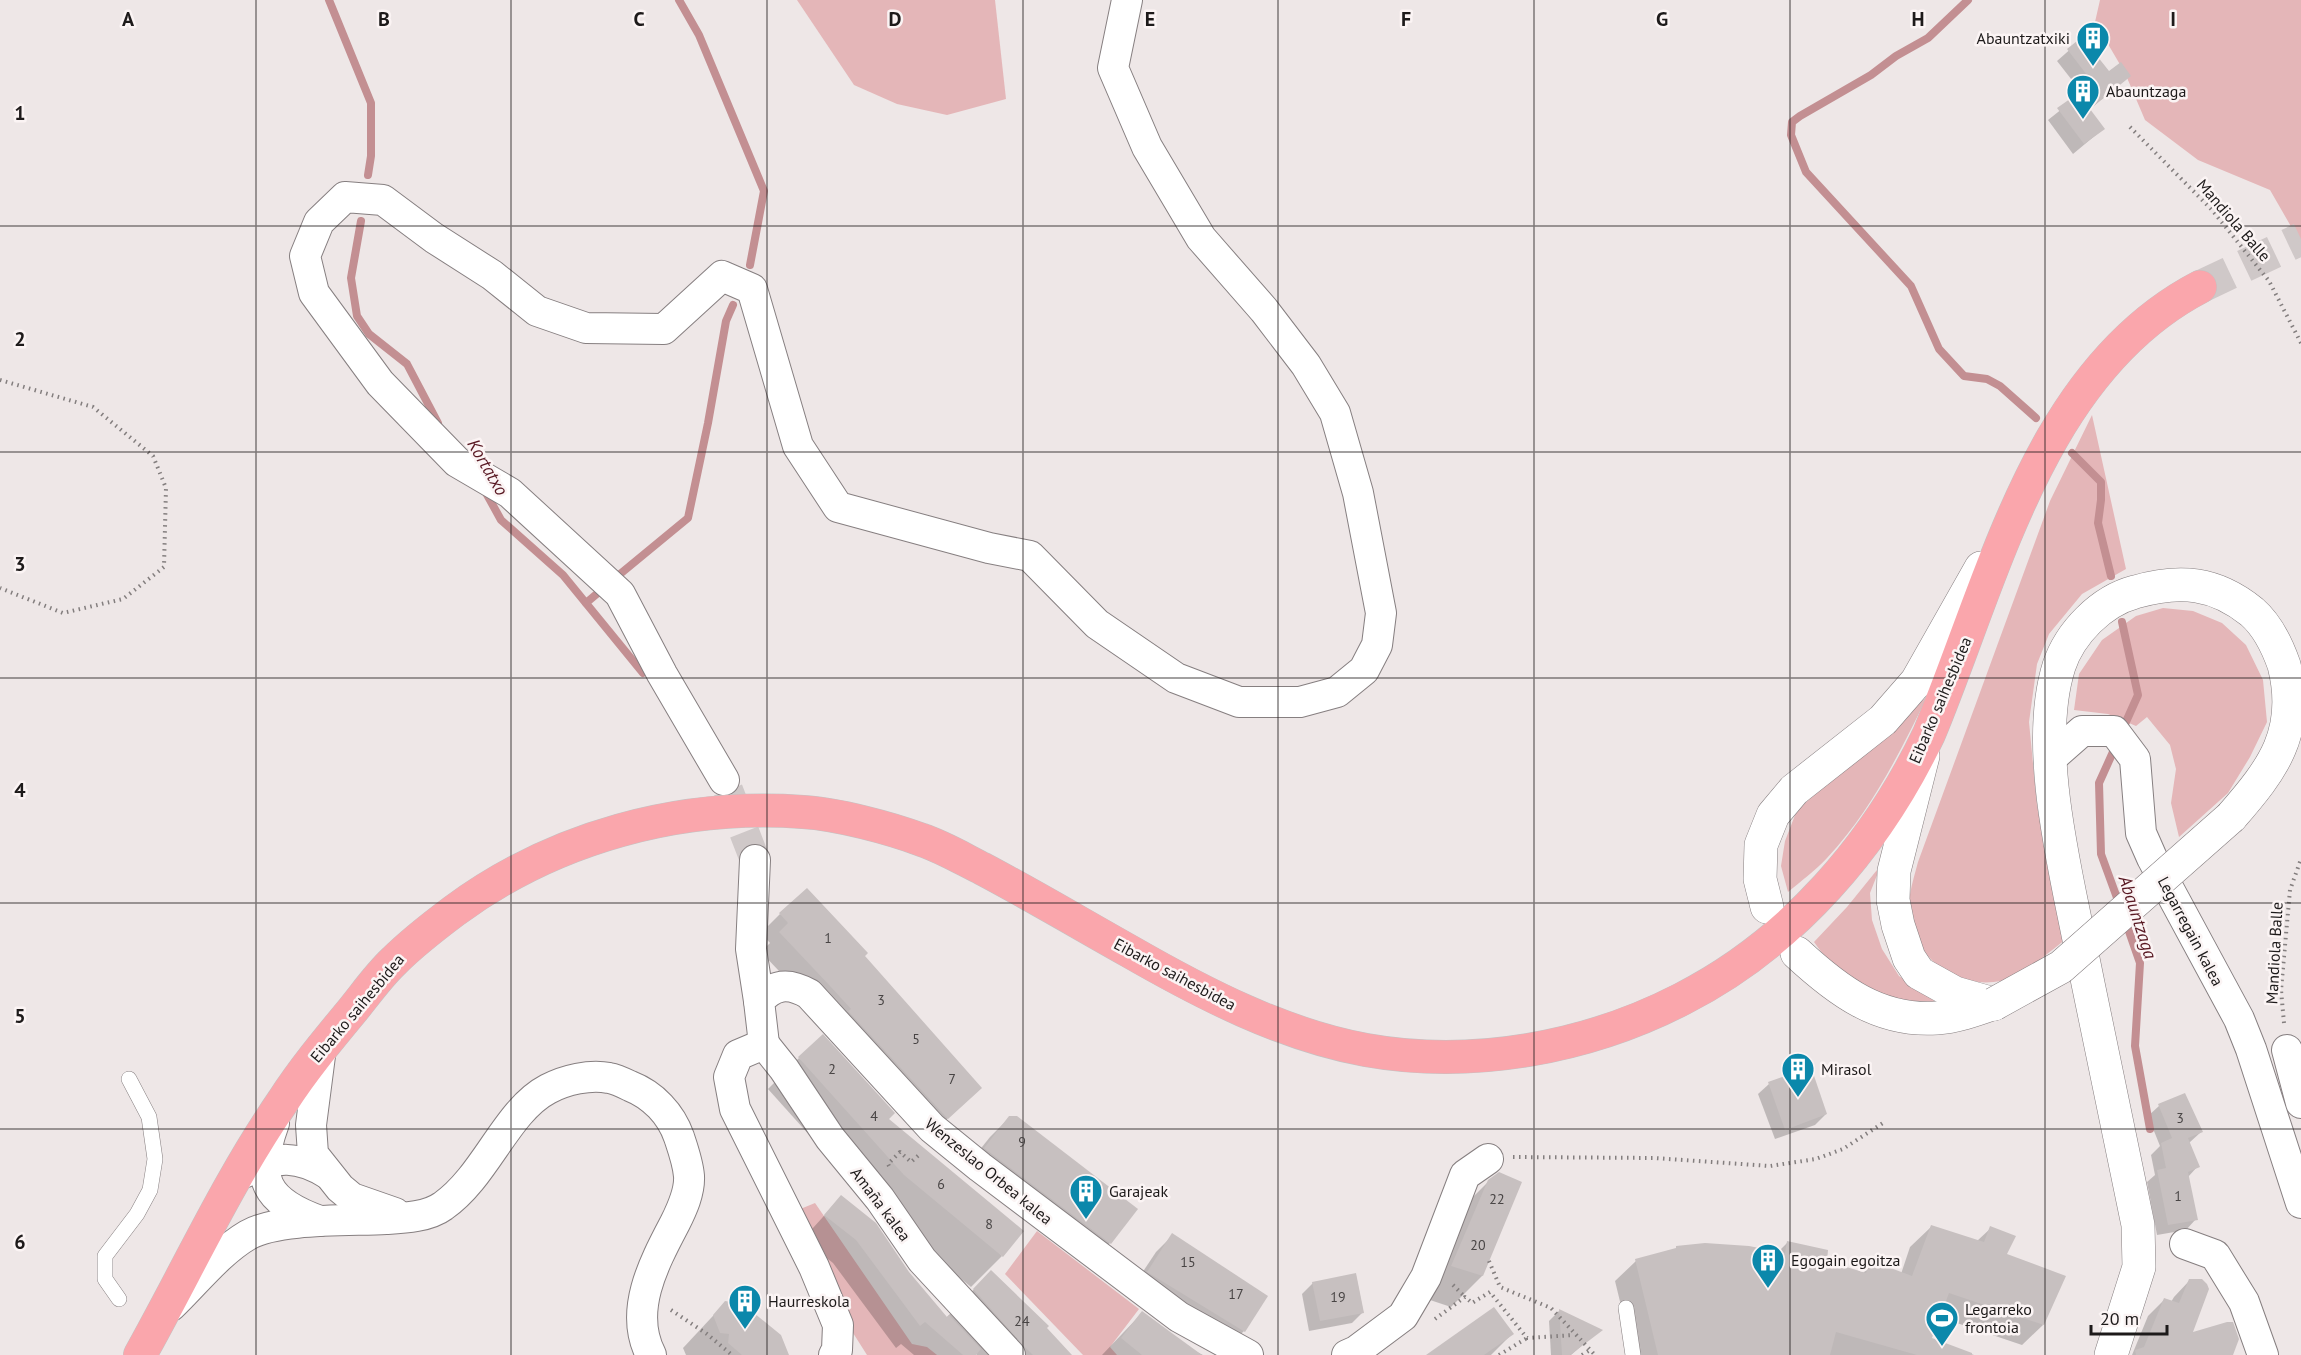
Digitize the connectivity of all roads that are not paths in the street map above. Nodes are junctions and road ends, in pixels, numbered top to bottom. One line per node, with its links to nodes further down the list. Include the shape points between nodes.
1 (1127, 0): 6 (street, via 1113,68 1148,147 1201,237 1306,365 1335,413 1358,493 1380,612 1377,645 1364,670 1337,692 1300,702 1239,702 1176,678 1096,624 1030,556 838,507 798,446 752,289 722,276 664,329 586,328 537,311 383,200 345,197 319,222 305,256 314,293 380,383 457,462 510,493 620,594)
2 (2200, 287): 3 (highway, Eibarko saihesbidea, via 2148,319 2097,372 2049,442)
3 (2015, 509): 4 (highway, Eibarko saihesbidea); 8 (street, via 1917,681 1883,720 1794,790 1773,815 1761,845 1760,879)
4 (1929, 734): 11 (street, via 1894,871 1893,900 1898,925 1909,958 1919,973 1955,993); 13 (highway, Eibarko saihesbidea, via 1889,809 1854,856 1775,935 1708,985 1662,1010 1567,1042 1480,1055 1426,1056 1365,1050 1212,998 925,840 805,812 709,812 628,827 563,850 507,876 454,911 392,963)
5 (2049, 760): 11 (street, bridge, via 2051,712 2060,665 2075,635 2098,611 2122,595 2181,583 2208,588 2238,601 2260,620 2277,646 2292,704 2289,735 2276,762 2231,817 2061,967); 22 (street, Legarregain kalea, via 2082,732 2114,732 2135,759 2141,833 2239,1019); 36 (street, via 2076,922 2138,1226 2139,1267)
6 (724, 780)
7 (755, 860): 10 (street, via 751,949)
8 (1767, 907)
9 (1797, 953): 11 (street, via 1826,980 1876,1010 1911,1018 1939,1018)
10 (759, 1001): 12 (street); 33 (street, Wenzeslao Orbea kalea, via 768,990 782,986 808,994 932,1128 1179,1317)
11 (1994, 1004)
12 (764, 1044): 31 (street, via 738,1055 729,1077 735,1109 814,1267 838,1325); 32 (street, Amaña kalea, via 921,1260)
13 (321, 1048): 17 (highway, Eibarko saihesbidea); 20 (street, via 311,1140 313,1154)
14 (2287, 1050): 16 (street)
15 (129, 1079): 26 (lane, via 149,1117 155,1159 150,1190 105,1256 105,1279)
16 (2301, 1102)
17 (281, 1104): 19 (street); 21 (highway, Eibarko saihesbidea)
18 (1488, 1159): 34 (street, via 1465,1175 1426,1277 1403,1316)
19 (263, 1163): 20 (street, via 299,1160); 21 (street); 24 (street, via 267,1183 280,1201)
20 (328, 1174): 23 (street, via 352,1198)
21 (231, 1186): 28 (highway, Eibarko saihesbidea)
22 (2301, 1203)
23 (410, 1217): 24 (street); 30 (street, via 442,1207 473,1179 521,1110 547,1089 576,1078 608,1077 640,1090 661,1106 675,1126 689,1177 684,1203 656,1259 645,1293 641,1317)
24 (322, 1222): 28 (street, via 276,1224 248,1235)
25 (2185, 1244): 37 (street, via 2215,1255 2244,1302)
26 (119, 1299)
27 (1626, 1308): 35 (lane)
28 (163, 1314): 29 (highway, Eibarko saihesbidea)
29 (140, 1355)
30 (651, 1355)
31 (834, 1355)
32 (1010, 1355)
33 (1248, 1355)
34 (1347, 1355)
35 (1633, 1355)
36 (2111, 1355)
37 (2263, 1355)

